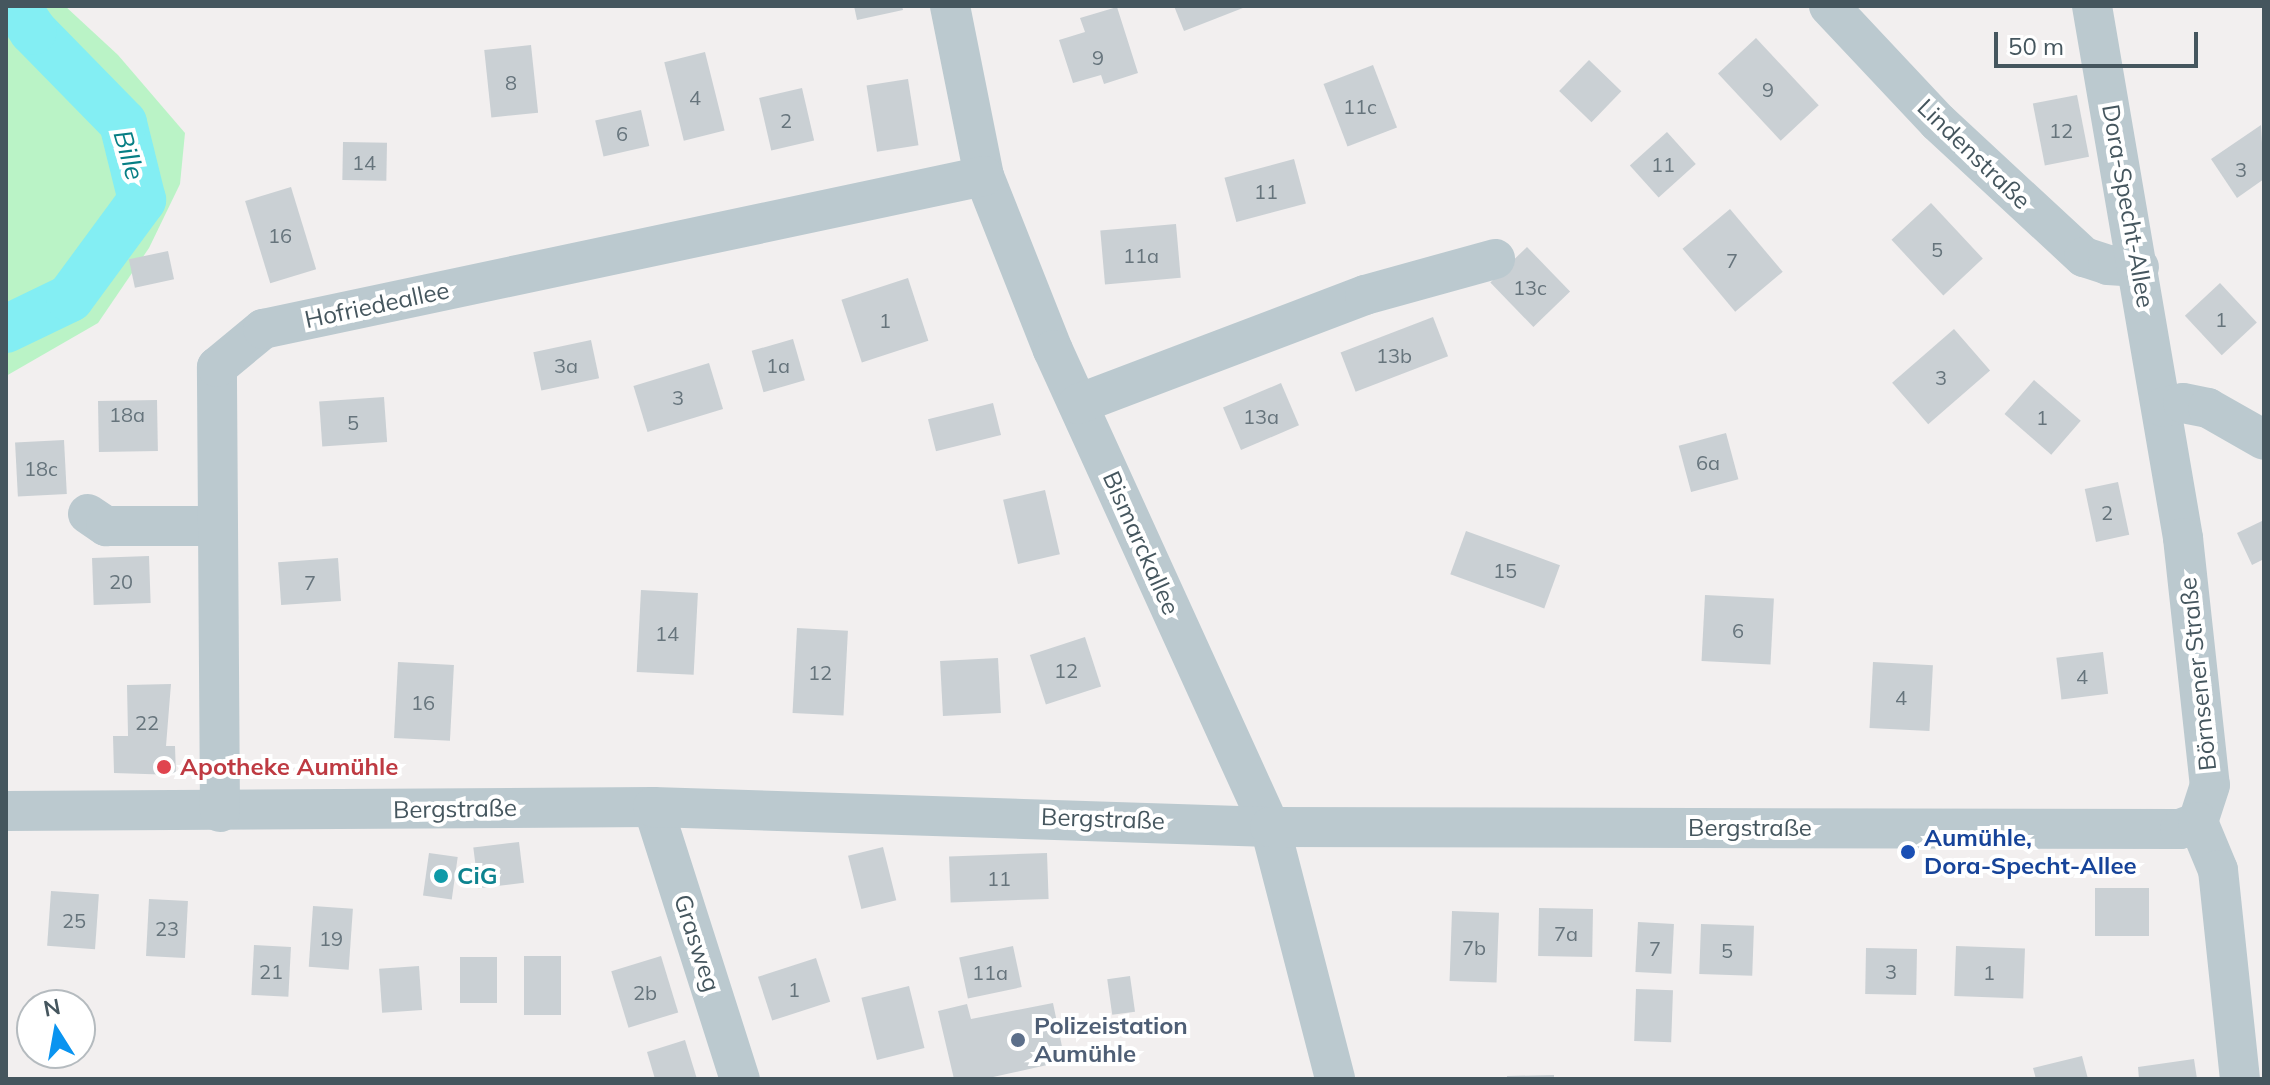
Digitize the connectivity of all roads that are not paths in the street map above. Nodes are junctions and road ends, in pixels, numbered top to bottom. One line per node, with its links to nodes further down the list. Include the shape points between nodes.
1 (950, 6): 4 (street, Bismarckallee)
2 (1829, 6): 6 (street, Lindenstraße, via 1938,122 2084,257)
3 (2092, 6): 6 (street, Dora-Specht-Allee)
4 (984, 176): 7 (street, Bismarckallee); 11 (street, Hofriedeallee, via 263,329 217,367)
5 (1495, 259): 7 (street, via 1365,295)
6 (2139, 267): 8 (street, Dora-Specht-Allee)
7 (1078, 404): 16 (street, Bismarckallee)
8 (2164, 407): 9 (street, via 2183,403 2208,408); 15 (street, Börnsener Straße, via 2210,785)
9 (2264, 440)
10 (88, 514): 11 (street, via 106,526)
11 (216, 526): 14 (street, Hofriedeallee)
12 (653, 807): 14 (street, Bergstraße); 16 (street, Bergstraße); 17 (street, Grasweg)
13 (6, 811): 14 (street, Bergstraße)
14 (220, 812)
15 (2198, 822): 16 (street, Bergstraße, via 2180,829); 19 (street, via 2218,870)
16 (1270, 827): 18 (street, Bismarckallee)
17 (740, 1079)
18 (1335, 1079)
19 (2240, 1079)

